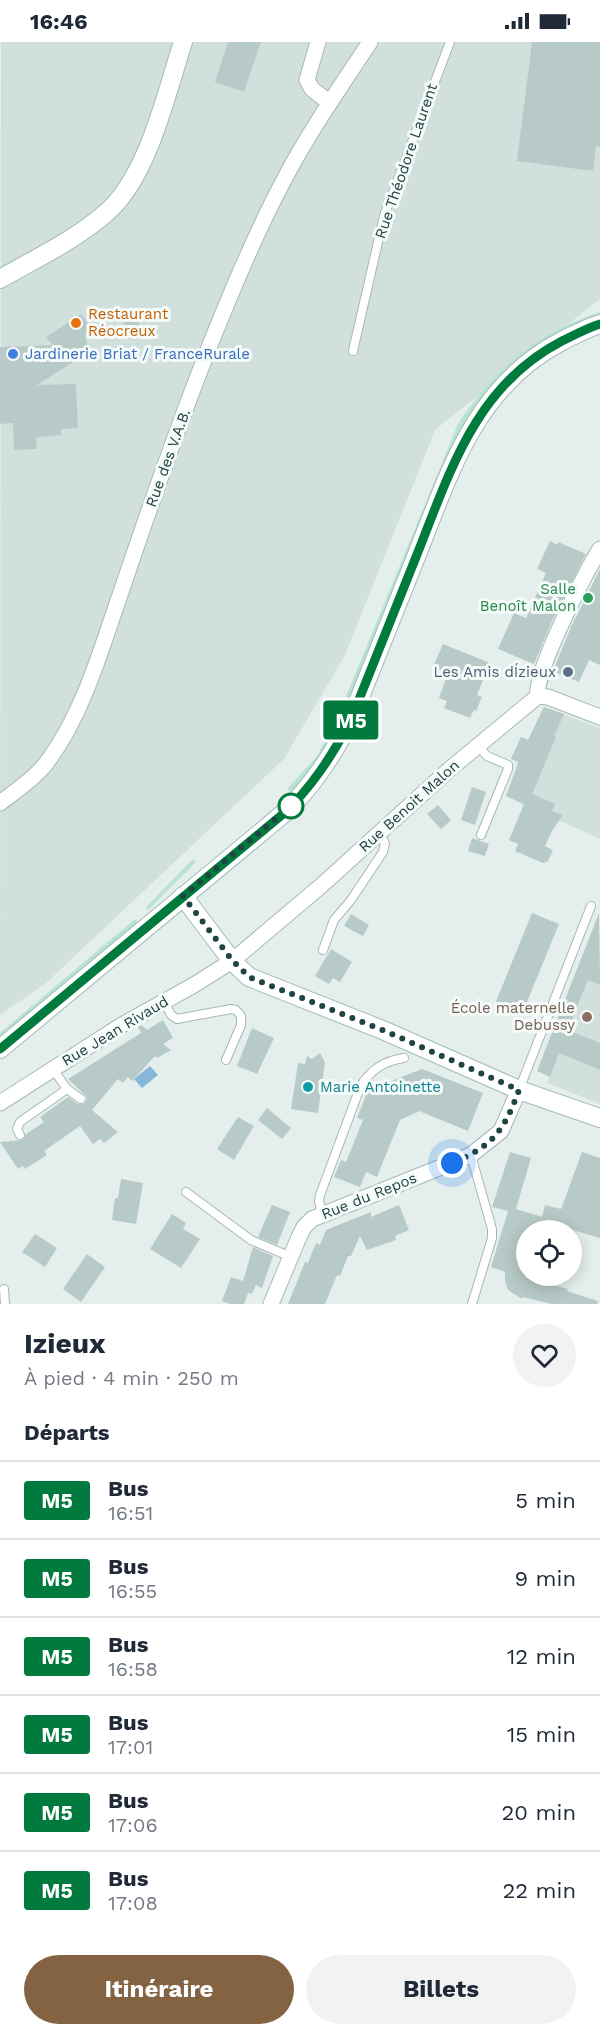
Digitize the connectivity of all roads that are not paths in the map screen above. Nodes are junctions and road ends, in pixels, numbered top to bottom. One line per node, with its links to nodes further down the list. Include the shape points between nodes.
1 (183, 42): 6 (street, via 141,164 126,191 74,236)
2 (318, 42): 5 (street, via 307,80)
3 (370, 42): 5 (street, Rue des V.A.B.)
4 (450, 42): 8 (lane, Rue Théodore Laurent, via 384,216)
5 (330, 103): 13 (street, Rue des V.A.B., via 280,188 215,334 68,730 49,760)
6 (0, 279)
7 (600, 324): 16 (street, via 534,358 493,396 464,440 350,722 333,754 300,798)
8 (353, 351)
9 (600, 549): 10 (street, via 584,575 553,646 537,684)
10 (538, 696): 11 (street); 12 (street, Rue Benoit Malon)
11 (600, 717)
12 (478, 746): 14 (street, Rue Benoit Malon); 15 (lane, via 487,756 508,765)
13 (0, 803)
14 (379, 833): 18 (lane, via 386,843 383,852 334,920); 19 (street, Rue Benoit Malon)
15 (481, 835)
16 (183, 896): 19 (street); 21 (street)
17 (591, 906): 26 (lane)
18 (323, 950)
19 (232, 960): 20 (street, Rue Jean Rivaud); 26 (street, via 242,972 257,980)
20 (164, 1001): 23 (lane, via 177,1018 231,1009 238,1013 241,1025); 24 (street, Rue Jean Rivaud)
21 (0, 1049)
22 (404, 1058): 33 (lane, via 373,1070 361,1085 320,1195)
23 (226, 1060)
24 (52, 1069): 25 (lane); 28 (street, Rue Jean Rivaud)
25 (66, 1089): 27 (lane); 30 (lane, via 20,1122)
26 (519, 1090): 29 (street); 31 (street, Rue du Repos, via 501,1131)
27 (81, 1099)
28 (0, 1103)
29 (600, 1118)
30 (20, 1135)
31 (471, 1155): 33 (street, Rue du Repos); 38 (lane, via 492,1229)
32 (186, 1192): 34 (lane, via 251,1240)
33 (322, 1214): 34 (street, Rue du Repos, via 304,1227)
34 (291, 1257): 37 (street, Rue du Repos)
35 (4, 1289): 36 (lane)
36 (5, 1304)
37 (271, 1304)
38 (472, 1304)

